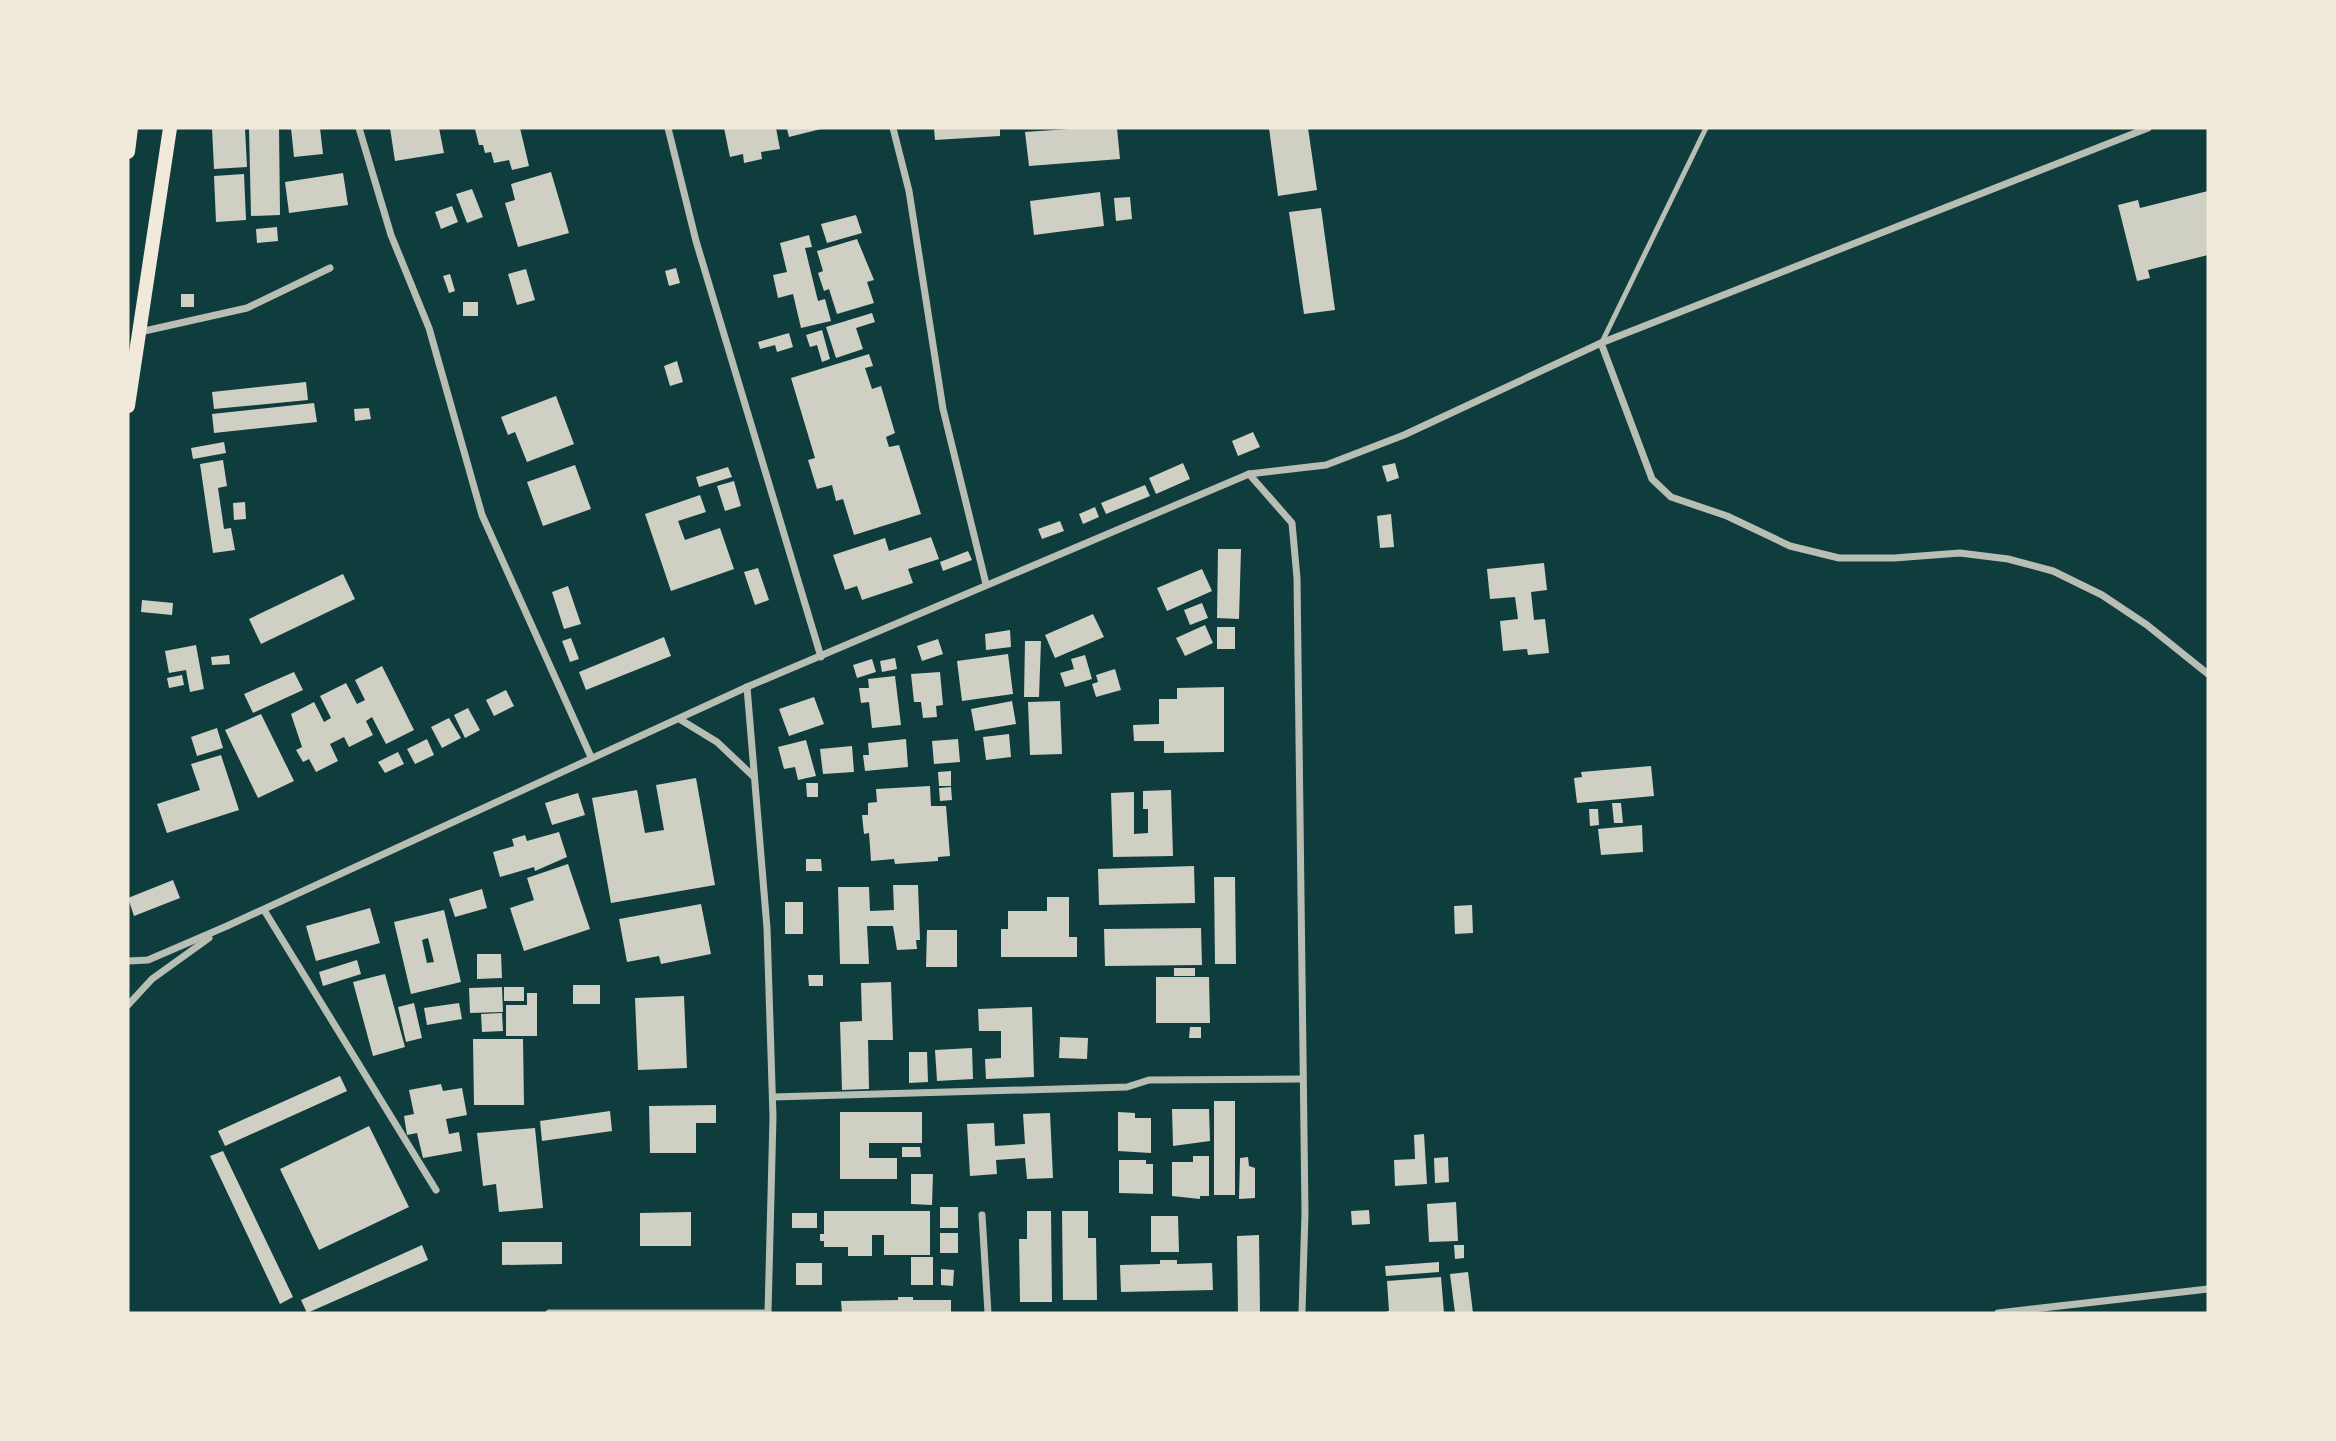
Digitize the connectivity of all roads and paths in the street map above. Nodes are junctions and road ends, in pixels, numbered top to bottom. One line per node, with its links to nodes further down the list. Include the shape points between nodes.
1 (131, 128): 8 (main road)
2 (170, 128): 10 (main road)
3 (359, 128): 19 (street, via 391,235 429,328 482,515)
4 (668, 128): 15 (street, via 696,242)
5 (893, 128): 14 (street, via 909,191 943,409)
6 (1706, 128): 11 (lane)
7 (2148, 128): 11 (street)
8 (128, 152)
9 (330, 268): 10 (street, via 247,308)
10 (139, 333): 12 (main road)
11 (1601, 343): 13 (street, via 1404,435 1325,465); 16 (street, via 1652,479 1671,496 1790,545 1839,558 1960,553 2053,571 2102,595)
12 (128, 406)
13 (1249, 474): 14 (street); 25 (street, via 1292,523 1297,578)
14 (986, 584): 15 (street)
15 (821, 657): 17 (street)
16 (2208, 674)
17 (747, 687): 18 (street); 20 (street)
18 (681, 720): 19 (street); 20 (street, via 717,742)
19 (591, 757): 21 (street)
20 (754, 778): 26 (street, via 767,928)
21 (264, 910): 22 (street); 27 (street)
22 (227, 926): 23 (street, via 148,960); 24 (street, via 178,957)
23 (128, 961)
24 (128, 1005)
25 (1302, 1079): 26 (street, via 1149,1080 1127,1087); 34 (street)
26 (773, 1097): 32 (street)
27 (436, 1190)
28 (982, 1215): 33 (street)
29 (2208, 1289): 30 (street)
30 (2025, 1312): 35 (street)
31 (549, 1313): 32 (street)
32 (768, 1313)
33 (988, 1313)
34 (1302, 1313)
35 (1998, 1313)

